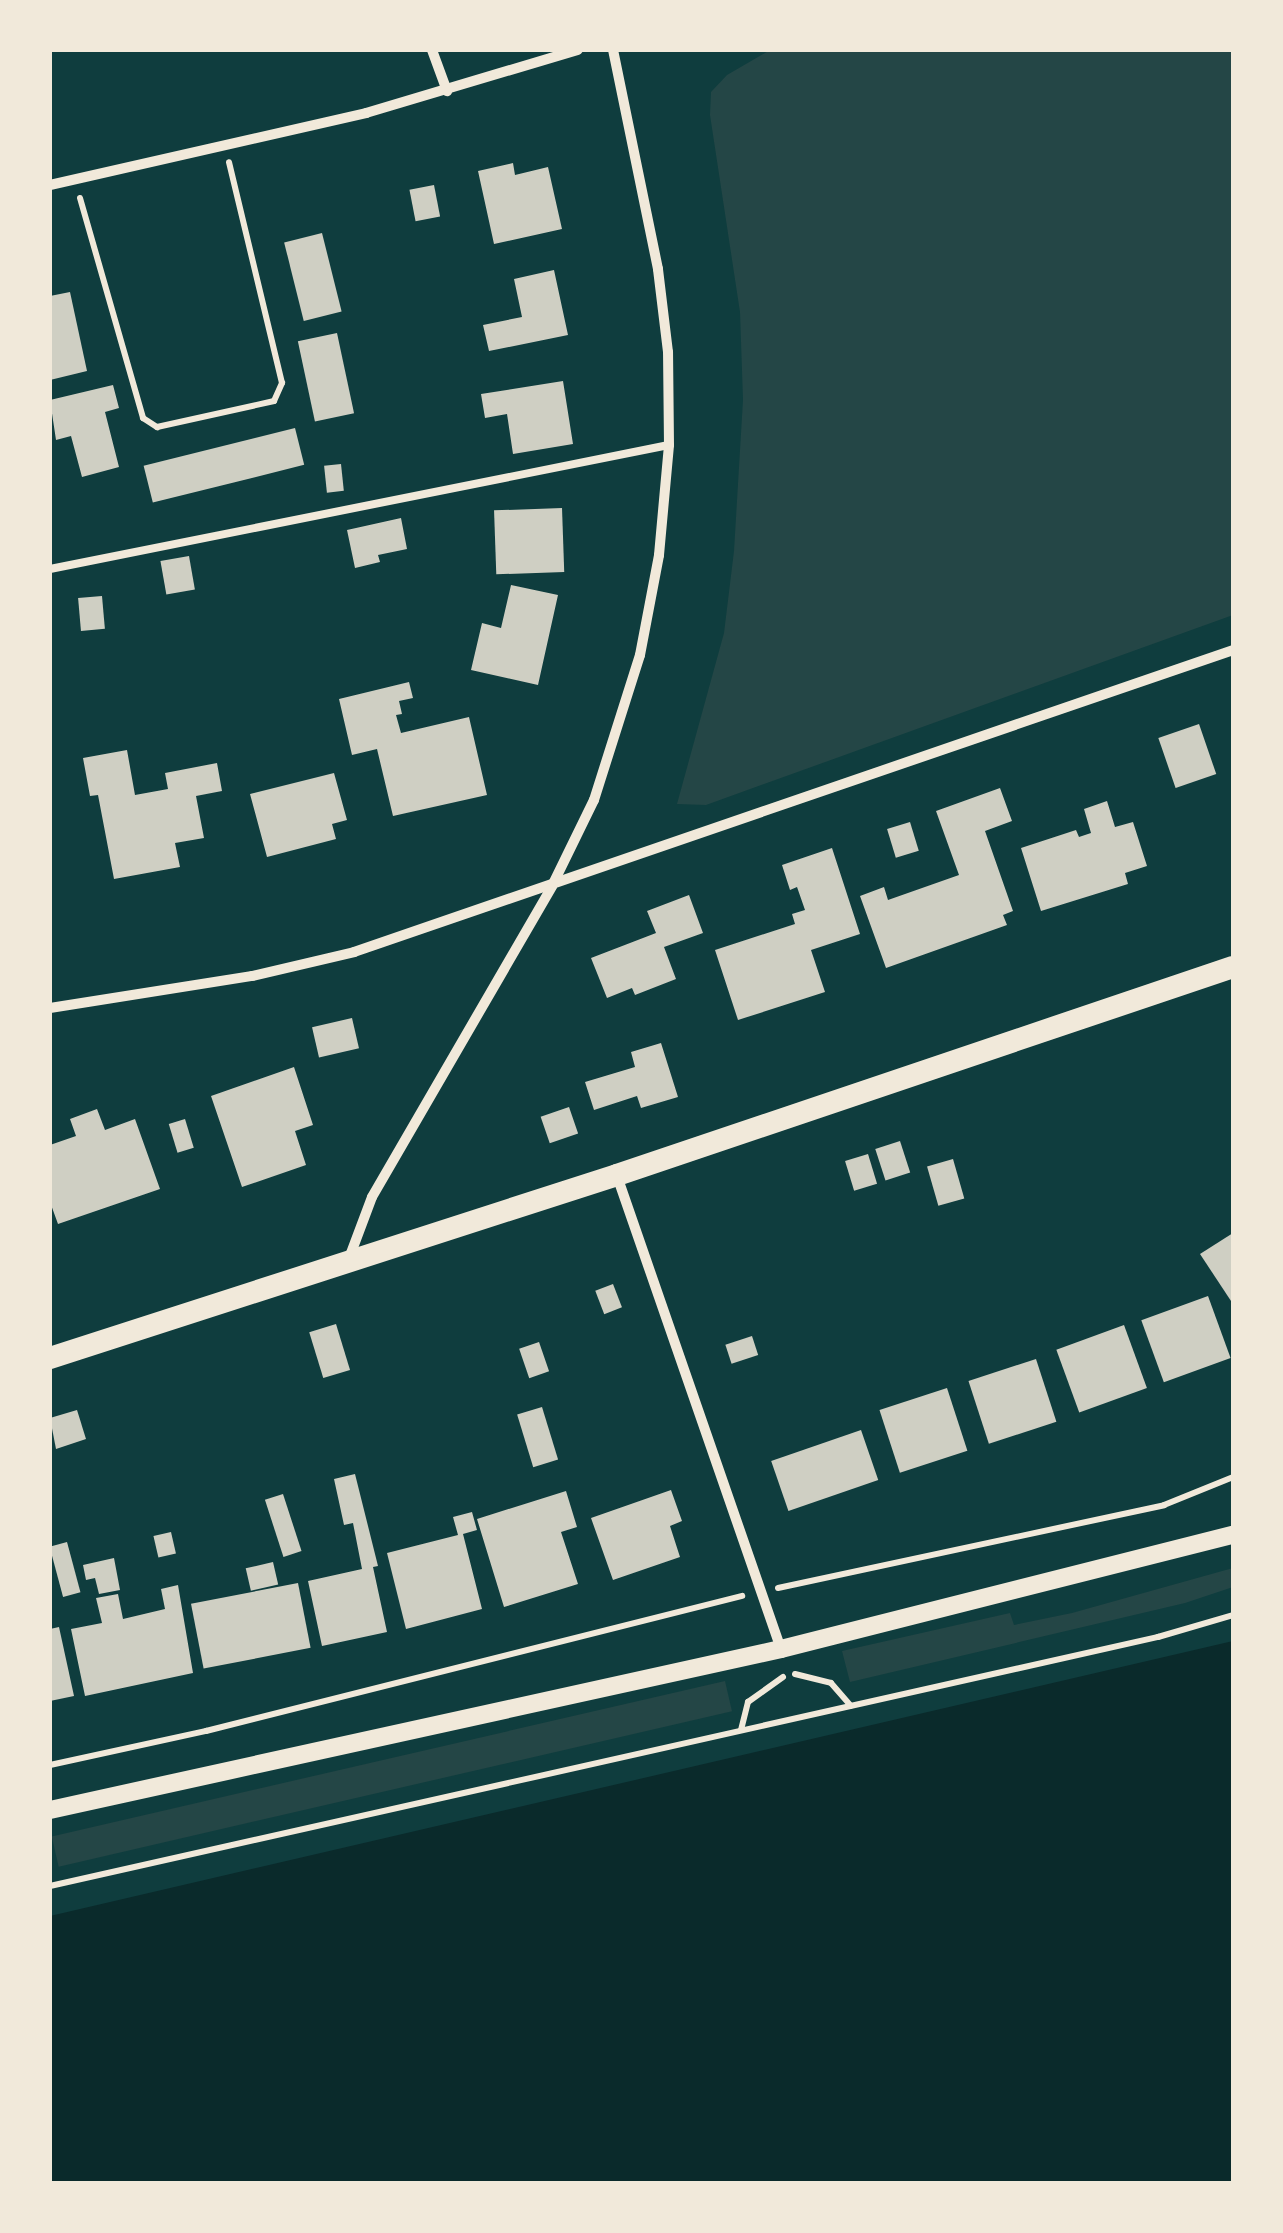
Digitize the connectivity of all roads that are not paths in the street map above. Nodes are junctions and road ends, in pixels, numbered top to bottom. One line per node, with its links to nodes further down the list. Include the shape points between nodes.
1 (432, 50): 4 (street)
2 (578, 50): 4 (street)
3 (613, 50): 6 (street, via 658,269)
4 (447, 91): 5 (street)
5 (50, 185)
6 (669, 445): 7 (lane); 9 (street, via 660,556 640,655 594,800)
7 (50, 569)
8 (1233, 650): 9 (street)
9 (552, 886): 11 (street, via 354,952 252,976); 13 (street, via 372,1197)
10 (1233, 967): 12 (main road)
11 (50, 1008)
12 (617, 1176): 13 (main road); 16 (street)
13 (348, 1262): 14 (main road)
14 (50, 1358)
15 (1233, 1535): 16 (street)
16 (782, 1649): 17 (street)
17 (50, 1810)

